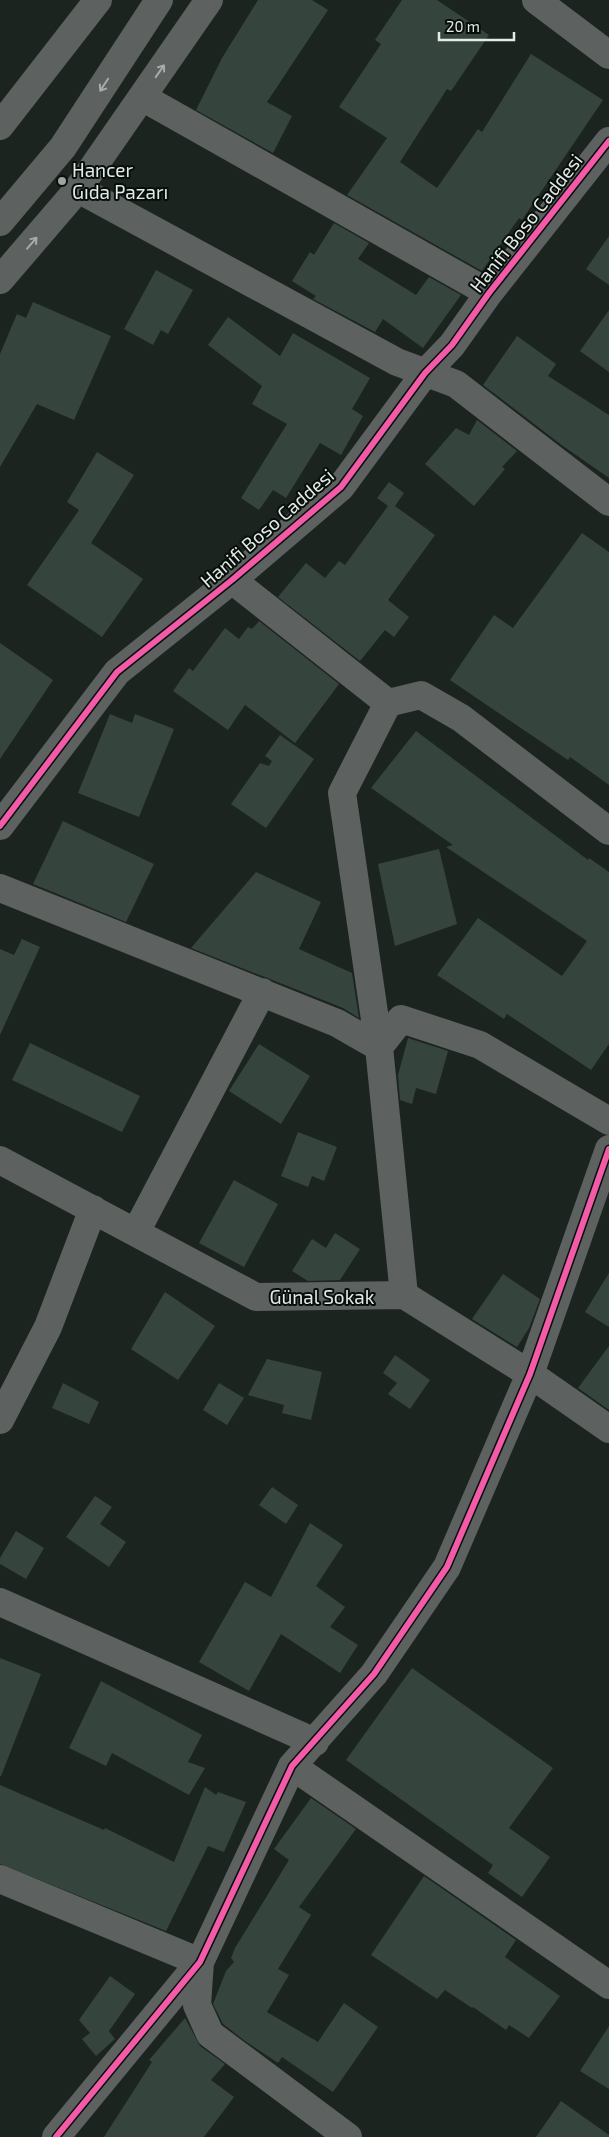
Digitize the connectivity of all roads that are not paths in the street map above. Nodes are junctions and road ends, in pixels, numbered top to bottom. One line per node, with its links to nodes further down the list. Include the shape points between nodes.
1 (98, 0): 7 (street)
2 (159, 0): 10 (street, one-way to 10, via 63,147)
3 (209, 0): 6 (street, one-way to 3)
4 (536, 0): 5 (street)
5 (609, 55)
6 (142, 97): 9 (street); 12 (street)
7 (0, 126)
8 (609, 141): 12 (street, Hanifi Boso Caddesi)
9 (78, 189): 11 (street, one-way to 9); 13 (street, via 397,362)
10 (0, 222)
11 (0, 280)
12 (489, 292): 13 (street, Hanifi Boso Caddesi, via 452,345)
13 (425, 372): 14 (street, via 456,384); 15 (street, Hanifi Boso Caddesi, via 341,487)
14 (609, 502)
15 (232, 580): 16 (street); 17 (street, Hanifi Boso Caddesi, via 117,672)
16 (388, 703): 18 (street, via 421,695 461,718); 21 (street, via 342,793)
17 (0, 826)
18 (609, 831)
19 (0, 888): 20 (street)
20 (262, 992): 21 (street, via 337,1023); 26 (street)
21 (379, 1046): 22 (street, via 401,1019 463,1039 480,1045); 27 (street)
22 (609, 1121)
23 (609, 1148): 28 (street)
24 (0, 1160): 25 (street, Günal Sokak)
25 (93, 1209): 26 (street, Günal Sokak); 29 (street, via 48,1326)
26 (136, 1232): 27 (street, Günal Sokak, via 256,1297)
27 (404, 1295): 28 (street)
28 (530, 1374): 30 (street); 32 (street, via 447,1567 374,1674)
29 (0, 1420)
30 (609, 1429)
31 (0, 1602): 32 (street)
32 (315, 1742): 33 (street)
33 (292, 1766): 35 (street); 36 (street)
34 (0, 1879): 35 (street)
35 (200, 1962): 37 (street); 38 (street, via 197,2005 210,2034)
36 (609, 1985)
37 (56, 2137)
38 (348, 2137)

